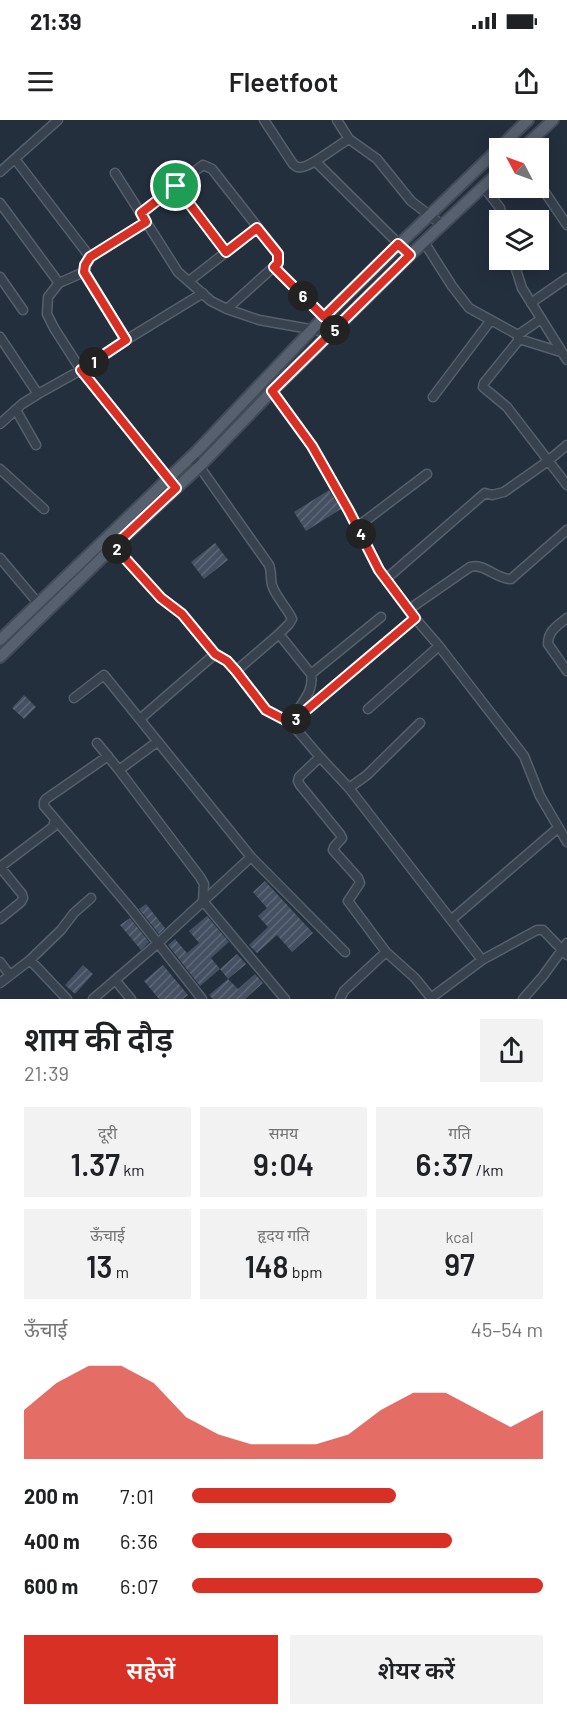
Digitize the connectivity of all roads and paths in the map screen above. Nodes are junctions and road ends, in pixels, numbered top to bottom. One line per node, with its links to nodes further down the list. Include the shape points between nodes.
1 (58, 120): 8 (street)
2 (264, 120): 9 (street, via 293,164 303,167)
3 (337, 120): 7 (street)
4 (528, 120): 19 (main road)
5 (553, 120): 6 (main road)
6 (534, 138)
7 (349, 139): 9 (street); 19 (street, via 377,159 411,201)
8 (15, 159): 10 (street); 28 (street)
9 (315, 161): 25 (street)
10 (0, 172)
11 (115, 173): 18 (street)
12 (489, 181): 14 (main road)
13 (176, 186): 18 (street); 23 (street, via 203,165 208,166); 26 (street)
14 (483, 186): 17 (street); 21 (main road)
15 (549, 198): 22 (street)
16 (0, 203): 35 (street)
17 (500, 210)
18 (141, 213): 20 (street)
19 (429, 215): 21 (street); 25 (main road)
20 (146, 222): 28 (street); 34 (street, via 178,272)
21 (442, 225): 24 (main road)
22 (567, 225)
23 (257, 228): 26 (street); 29 (street, via 278,254)
24 (424, 242): 27 (main road); 42 (street, via 469,308)
25 (398, 244): 27 (street); 40 (main road)
26 (226, 252): 34 (street)
27 (410, 255): 44 (main road)
28 (90, 257): 31 (street)
29 (274, 267): 38 (street); 40 (street)
30 (516, 270): 37 (street)
31 (84, 272): 35 (street); 47 (street)
32 (0, 277): 39 (street)
33 (567, 278): 37 (street)
34 (189, 281): 36 (street)
35 (59, 283): 50 (street, via 48,297 47,314)
36 (203, 293): 38 (street); 47 (street)
37 (531, 303): 41 (street)
38 (227, 309): 43 (street, via 259,320)
39 (23, 310)
40 (324, 317): 43 (main road)
41 (541, 319): 46 (street); 48 (street)
42 (491, 320): 46 (street); 53 (street)
43 (314, 330): 44 (street); 58 (main road)
44 (332, 333): 51 (main road)
45 (0, 337): 52 (street)
46 (519, 337): 48 (street); 59 (street, via 483,387 507,407)
47 (126, 340): 50 (street)
48 (561, 352): 49 (street)
49 (567, 360)
50 (81, 370): 52 (street); 63 (street)
51 (272, 391): 60 (main road); 67 (street, via 312,446)
52 (38, 394): 54 (street)
53 (434, 397)
54 (16, 410): 55 (street); 56 (street)
55 (0, 424)
56 (36, 445)
57 (567, 445): 59 (street)
58 (192, 456): 60 (street); 63 (main road)
59 (548, 461): 64 (street); 71 (street, via 504,492 485,493)
60 (200, 466): 65 (main road); 77 (street, via 271,570 274,589 292,620)
61 (0, 469): 66 (street)
62 (427, 474): 67 (street)
63 (169, 479): 65 (street); 72 (main road)
64 (567, 486)
65 (176, 488): 69 (main road)
66 (44, 509)
67 (357, 527): 71 (street)
68 (567, 531): 73 (street, via 511,579 499,578 482,567 470,567)
69 (114, 546): 80 (street, via 161,598 182,614); 81 (main road)
70 (0, 558): 72 (street)
71 (386, 579): 73 (street)
72 (38, 603): 78 (main road)
73 (408, 610): 75 (street)
74 (381, 617): 84 (street)
75 (415, 618): 79 (street); 88 (street)
76 (567, 618): 83 (street, via 550,633 548,644)
77 (279, 634): 82 (street); 84 (street)
78 (0, 640)
79 (439, 646): 86 (street); 97 (street, via 524,756)
80 (215, 654): 82 (street); 87 (street)
81 (0, 657)
82 (236, 671): 88 (street, via 266,710)
83 (567, 671)
84 (311, 674): 88 (street, via 308,696)
85 (74, 698): 87 (street, via 104,675)
86 (368, 709)
87 (140, 719): 90 (street)
88 (291, 723): 93 (street)
89 (420, 723): 95 (street)
90 (157, 742): 94 (street); 99 (street)
91 (97, 743): 92 (street)
92 (108, 756): 94 (street); 96 (street, via 44,802)
93 (320, 758): 95 (street); 108 (street, via 298,781 340,834 342,838 333,850 360,884 348,901)
94 (119, 770): 102 (street, via 200,877 204,884)
95 (350, 788): 104 (street)
96 (55, 819): 100 (street, via 53,827); 105 (street)
97 (558, 828): 98 (street); 104 (street)
98 (567, 842)
99 (251, 857): 102 (street); 107 (street)
100 (0, 867): 103 (street, via 23,898)
101 (92, 898): 109 (street)
102 (203, 901): 105 (street); 120 (street)
103 (0, 919)
104 (451, 920): 110 (street)
105 (157, 944): 113 (street); 119 (street)
106 (565, 949): 110 (street, via 543,930 537,930); 122 (street)
107 (345, 952)
108 (386, 952): 115 (street); 121 (street, via 344,990)
109 (30, 960): 112 (street); 116 (street)
110 (482, 960): 115 (street)
111 (0, 962): 112 (street)
112 (10, 975): 114 (street)
113 (115, 980): 117 (street); 118 (street)
114 (0, 983)
115 (431, 998)
116 (67, 999)
117 (93, 999)
118 (132, 999)
119 (202, 999)
120 (285, 999)
121 (340, 999)
122 (523, 999)

